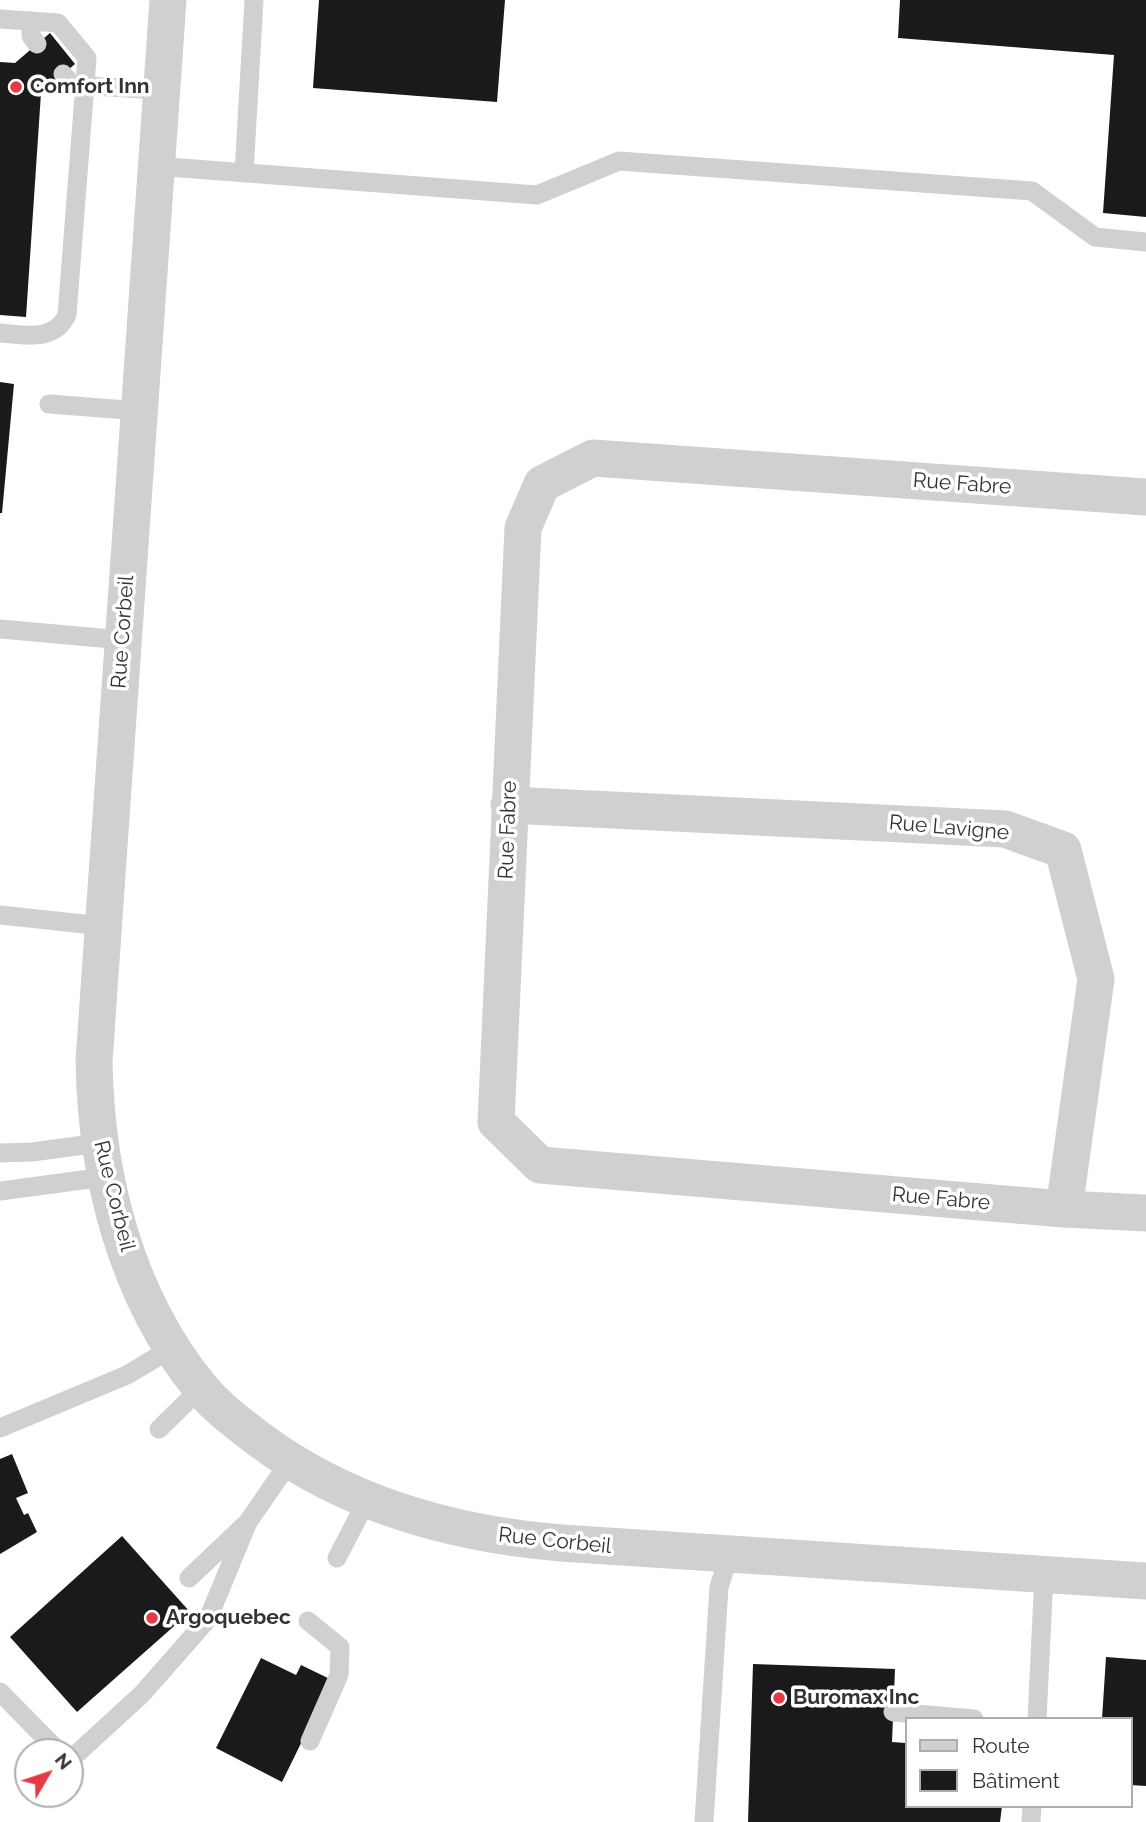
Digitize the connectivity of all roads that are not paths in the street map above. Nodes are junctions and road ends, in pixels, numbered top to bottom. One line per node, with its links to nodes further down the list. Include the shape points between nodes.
1 (168, 0): 8 (street, Rue Corbeil)
2 (254, 0): 10 (lane)
3 (0, 19): 4 (lane)
4 (31, 21): 5 (lane, via 31,36); 7 (lane, via 58,23 87,58)
5 (37, 44)
6 (63, 75): 7 (lane, via 72,85)
7 (86, 85): 8 (lane); 12 (lane, via 67,315 49,334)
8 (161, 90): 9 (street, Rue Corbeil)
9 (155, 166): 10 (lane); 14 (street, Rue Corbeil)
10 (244, 173): 11 (lane, via 537,195 619,161 1032,191 1096,237)
11 (1146, 242)
12 (0, 333)
13 (49, 404): 14 (lane)
14 (140, 411): 17 (street, Rue Corbeil)
15 (1146, 497): 18 (street, Rue Fabre, via 593,458 542,484 523,528)
16 (0, 629): 17 (lane)
17 (123, 640): 20 (street, Rue Corbeil)
18 (509, 805): 24 (street, Rue Fabre, via 496,1122 540,1165); 24 (street, Rue Lavigne, via 1006,829 1063,850 1096,979)
19 (0, 915): 20 (lane)
20 (103, 926): 22 (street, Rue Corbeil, via 94,1061)
21 (0, 1153): 22 (lane)
22 (102, 1160): 23 (lane); 26 (street, Rue Corbeil, via 131,1265)
23 (0, 1191)
24 (1064, 1209): 25 (street, Rue Fabre)
25 (1146, 1213)
26 (172, 1348): 27 (street, Rue Corbeil); 28 (lane, via 127,1375)
27 (201, 1388): 29 (lane); 30 (street, Rue Corbeil, via 242,1427)
28 (0, 1428)
29 (159, 1429)
30 (290, 1461): 31 (street, Rue Corbeil); 32 (lane)
31 (367, 1500): 33 (street, Rue Corbeil, via 435,1523 501,1537); 34 (lane)
32 (248, 1522): 36 (lane); 45 (lane, via 208,1619 142,1694)
33 (729, 1556): 35 (street, Rue Corbeil); 46 (lane, via 719,1587)
34 (337, 1558)
35 (1044, 1575): 37 (street, Rue Corbeil); 42 (lane)
36 (189, 1578)
37 (1146, 1581)
38 (308, 1621): 44 (lane, via 340,1647 340,1675)
39 (0, 1692): 43 (lane)
40 (893, 1712): 41 (lane)
41 (951, 1717)
42 (1037, 1717)
43 (45, 1738)
44 (310, 1741)
45 (84, 1747)
46 (704, 1822)

